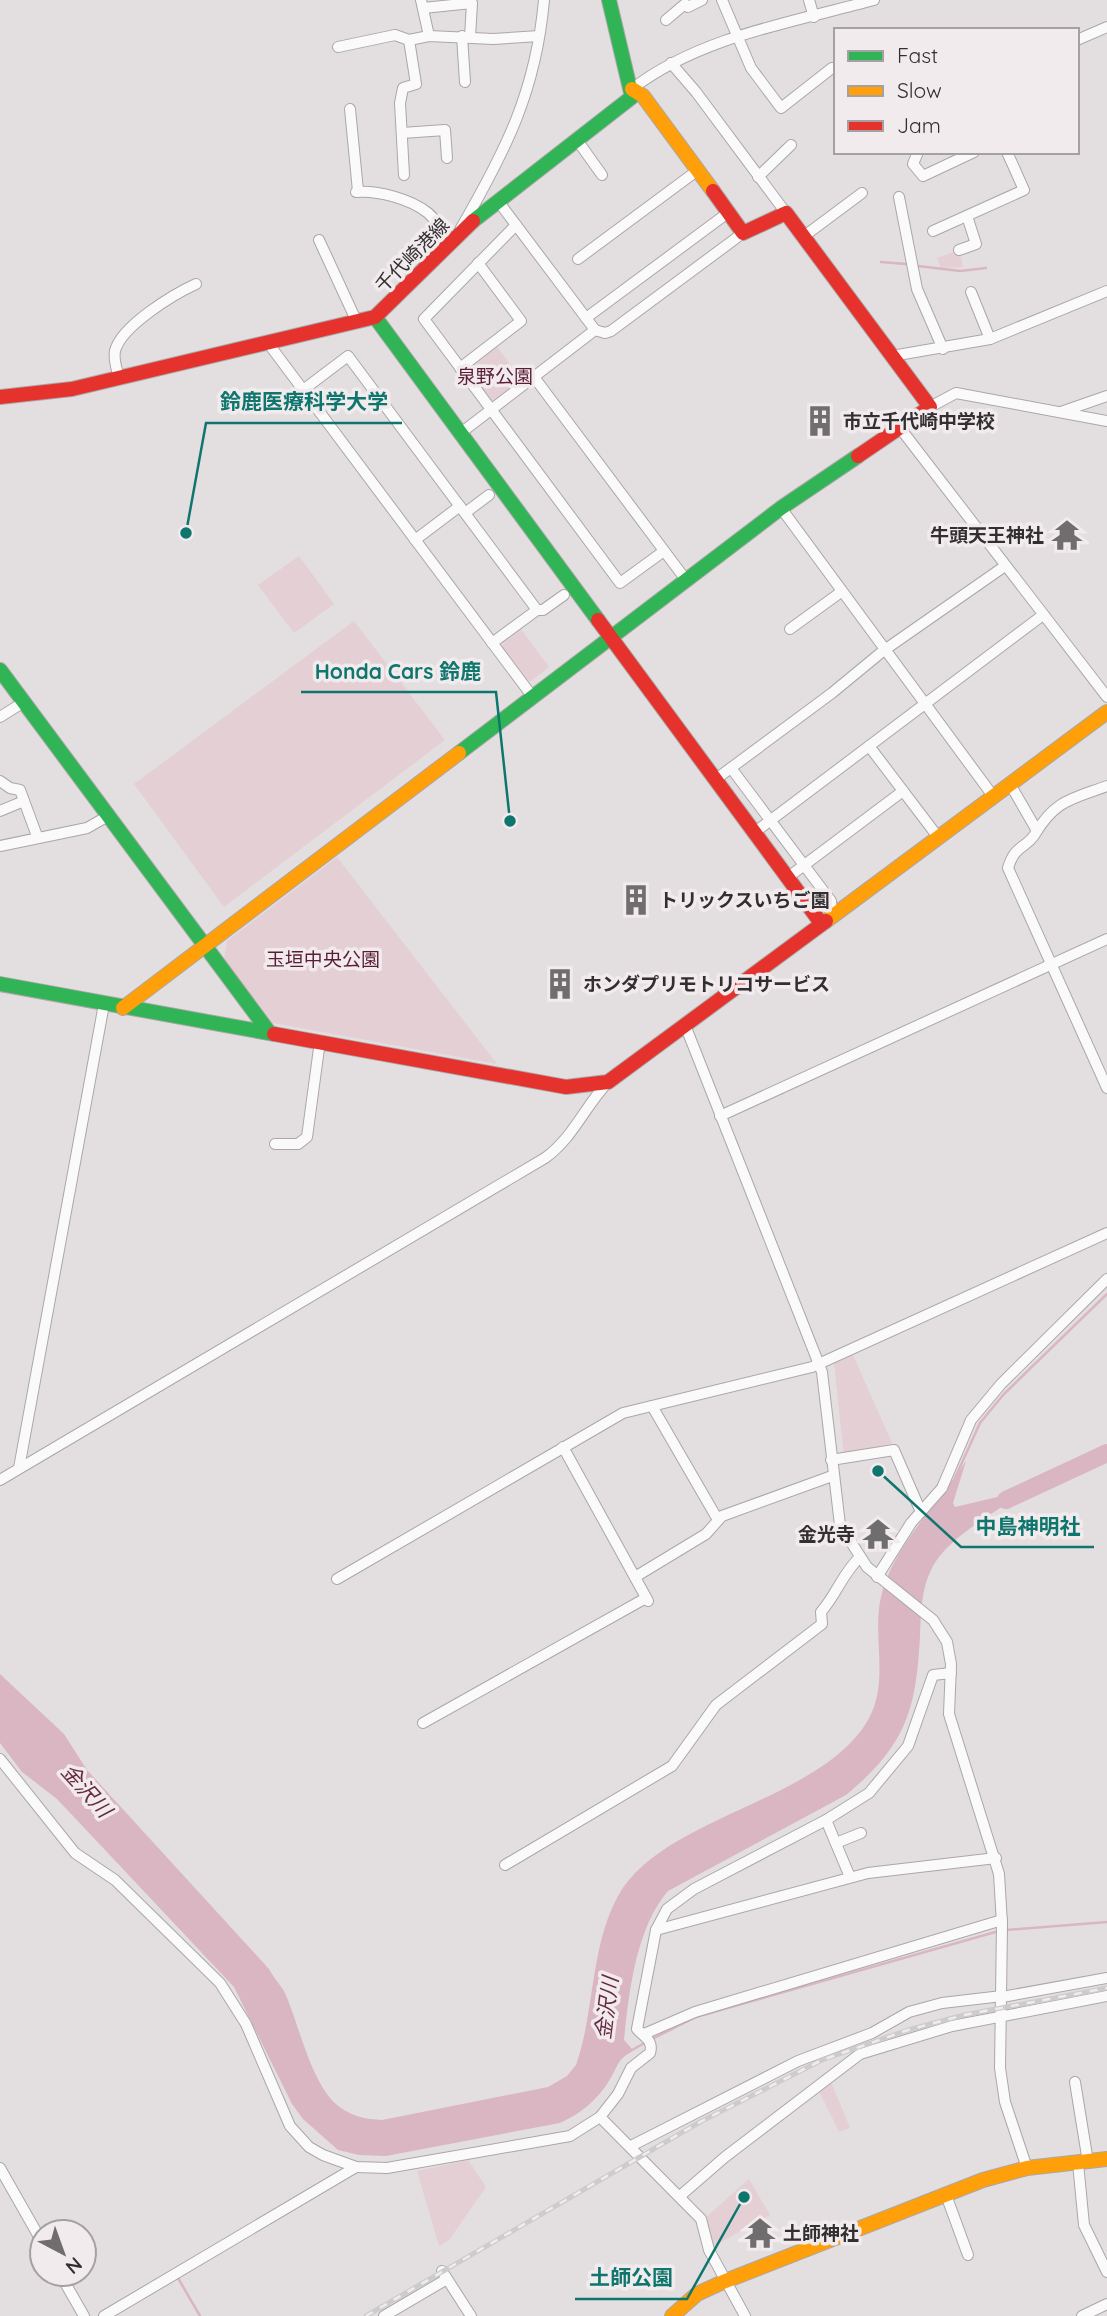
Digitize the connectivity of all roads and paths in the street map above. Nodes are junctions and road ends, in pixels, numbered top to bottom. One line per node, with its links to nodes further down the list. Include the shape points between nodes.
1 (544, 0): 15 (street)
2 (609, 0): 24 (street)
3 (702, 0): 8 (street, via 688,7)
4 (722, 0): 17 (street)
5 (808, 0): 11 (street)
6 (874, 0): 9 (street)
7 (472, 2): 10 (street); 16 (street)
8 (684, 2): 12 (street)
9 (860, 2): 11 (street)
10 (422, 4): 14 (street)
11 (814, 16): 17 (street)
12 (666, 20)
13 (1107, 27): 18 (street)
14 (429, 36): 16 (street); 19 (street)
15 (539, 36): 16 (street); 48 (street, via 532,75 513,131)
16 (466, 37): 23 (street)
17 (736, 38): 21 (street); 22 (street, via 762,86 781,108)
18 (1079, 39)
19 (409, 40): 20 (street, via 395,35); 26 (street, via 416,85 403,88)
20 (338, 47)
21 (671, 63): 24 (street); 36 (street)
22 (832, 68)
23 (465, 82)
24 (632, 89): 27 (street, 千代崎港線, via 626,104); 33 (street, via 643,96)
25 (350, 109): 48 (street, via 357,192 391,196 421,209)
26 (402, 133): 32 (street, via 445,130); 34 (street)
27 (577, 140): 35 (street); 39 (street, 千代崎港線)
28 (791, 145): 36 (street)
29 (917, 154): 30 (street, via 913,164 923,176)
30 (970, 154)
31 (1008, 154): 42 (street, via 1024,190)
32 (447, 158)
33 (698, 170): 40 (street); 50 (street)
34 (404, 175)
35 (602, 175)
36 (758, 177): 41 (street)
37 (862, 193): 46 (street)
38 (899, 197): 61 (street, via 917,289)
39 (498, 201): 43 (street); 48 (street, 千代崎港線)
40 (729, 212): 45 (street); 56 (street)
41 (786, 213): 45 (street); 46 (street)
42 (967, 216): 44 (street); 49 (street, via 976,244)
43 (516, 225): 51 (street); 56 (street)
44 (933, 231)
45 (743, 233): 58 (street, via 611,331)
46 (803, 237): 62 (street)
47 (319, 240): 57 (street)
48 (451, 244): 55 (street, 千代崎港線)
49 (959, 250)
50 (578, 259)
51 (478, 263): 63 (street, via 424,319); 63 (street, via 521,321)
52 (196, 284): 65 (street, via 169,296 122,338 114,356)
53 (1107, 291): 59 (street)
54 (971, 292): 59 (street)
55 (375, 317): 57 (street, 千代崎港線); 74 (street)
56 (586, 318): 58 (street)
57 (356, 320): 60 (street, 千代崎港線)
58 (595, 330): 64 (street)
59 (990, 339): 61 (street)
60 (268, 343): 65 (street, 千代崎港線); 66 (street)
61 (943, 349): 62 (street)
62 (892, 356): 69 (street)
63 (460, 368): 70 (street)
64 (534, 377): 70 (street); 79 (street)
65 (119, 379): 68 (street, 千代崎港線)
66 (303, 390): 77 (street, via 348,356); 78 (street)
67 (1107, 396): 71 (street)
68 (0, 397)
69 (930, 407): 71 (street, via 956,393); 73 (street)
70 (491, 410): 74 (street); 79 (street, via 620,583)
71 (1058, 413): 72 (street)
72 (1107, 421)
73 (900, 428): 76 (street); 80 (street)
74 (462, 432): 87 (street)
75 (489, 495): 77 (street)
76 (781, 508): 81 (street); 82 (street)
77 (462, 510): 78 (street); 84 (street)
78 (415, 540): 88 (street)
79 (664, 551): 81 (street)
80 (1005, 566): 85 (street); 89 (street)
81 (686, 580): 87 (street)
82 (841, 592): 86 (street); 89 (street)
83 (564, 595): 84 (street)
84 (537, 610): 88 (street)
85 (1043, 615): 92 (street); 94 (street)
86 (790, 629)
87 (609, 637): 91 (street); 99 (street)
88 (492, 643): 91 (street)
89 (883, 651): 94 (street); 98 (street)
90 (0, 670): 93 (street)
91 (532, 696): 118 (street)
92 (1107, 697)
93 (24, 702): 96 (street); 107 (street)
94 (924, 704): 97 (street); 104 (street)
95 (1107, 712): 101 (street)
96 (0, 717)
97 (869, 746): 103 (street); 108 (street)
98 (731, 768): 99 (street); 108 (street)
99 (716, 779): 110 (street)
100 (0, 781): 105 (street, via 20,790)
101 (1010, 783): 104 (street); 109 (street)
102 (1107, 786): 109 (street, via 1048,812)
103 (903, 791): 112 (street); 114 (street)
104 (993, 796): 112 (street)
105 (24, 801): 106 (street); 111 (street)
106 (0, 811)
107 (108, 816): 111 (street, via 87,828); 118 (street)
108 (770, 820): 110 (street); 114 (street)
109 (1036, 829): 119 (street, via 1012,855 1008,868)
110 (755, 832): 115 (street)
111 (37, 836): 113 (street)
112 (938, 837): 116 (street)
113 (0, 846)
114 (804, 866): 115 (street); 116 (street, via 831,901)
115 (788, 878): 116 (street)
116 (826, 920): 123 (street)
117 (1107, 939): 119 (street)
118 (206, 947): 122 (street); 124 (street)
119 (1051, 964): 127 (street); 128 (street)
120 (0, 984): 121 (street)
121 (104, 1004): 122 (street); 136 (street)
122 (123, 1008): 124 (street)
123 (685, 1025): 126 (street); 128 (street)
124 (269, 1032): 125 (street)
125 (320, 1041): 126 (street, via 566,1087); 129 (street, via 307,1137 298,1144)
126 (608, 1082): 136 (street, via 591,1099 570,1134 545,1158)
127 (1107, 1087)
128 (720, 1116): 132 (street)
129 (275, 1144)
130 (1107, 1233): 132 (street)
131 (1107, 1279): 139 (street, via 971,1420 942,1488)
132 (818, 1364): 133 (street); 135 (street)
133 (652, 1406): 134 (street, via 623,1413); 140 (street)
134 (563, 1447): 142 (street); 144 (street)
135 (831, 1460): 137 (street); 139 (street, via 894,1450)
136 (19, 1468): 138 (street)
137 (832, 1476): 140 (street); 141 (street, via 840,1525)
138 (0, 1480)
139 (922, 1512): 143 (street)
140 (718, 1520): 142 (street, via 706,1534)
141 (860, 1558): 143 (street); 152 (street, via 840,1578 836,1595 821,1612 822,1624 716,1705 672,1766)
142 (635, 1577): 146 (street, via 647,1600)
143 (877, 1577): 145 (street, via 933,1620 947,1642)
144 (337, 1579)
145 (951, 1673): 148 (street, via 933,1675 908,1746 881,1780); 151 (street, via 949,1714)
146 (423, 1723)
147 (0, 1759): 166 (street, via 75,1853 115,1880 220,1983 246,2024 297,2135 323,2155)
148 (826, 1820): 150 (street); 155 (street, via 683,1895 667,1909)
149 (861, 1833): 150 (street)
150 (836, 1843): 153 (street)
151 (996, 1858): 153 (street); 154 (street)
152 (505, 1865)
153 (849, 1878): 155 (street)
154 (1002, 1927): 157 (street); 160 (street, via 695,2012)
155 (656, 1930): 160 (street, via 637,2029)
156 (1107, 1979): 157 (street)
157 (1002, 1996): 159 (street); 163 (street, via 942,2003 902,2015 872,2033 798,2061)
158 (1107, 1996): 159 (street)
159 (1002, 2016): 168 (street, via 1004,2102); 170 (street, via 860,2054)
160 (647, 2039): 162 (street, via 650,2053 631,2068)
161 (1075, 2082): 165 (street)
162 (600, 2117): 163 (street); 166 (street, via 570,2136 387,2168)
163 (631, 2147): 170 (street)
164 (1107, 2159): 165 (street)
165 (1083, 2162): 168 (street); 173 (street, via 1084,2225)
166 (356, 2167): 178 (street)
167 (0, 2168): 171 (street)
168 (1027, 2168): 169 (street)
169 (946, 2195): 172 (street); 174 (street)
170 (680, 2196): 174 (street, via 701,2218 709,2250)
171 (28, 2218)
172 (968, 2255)
173 (1107, 2272)
174 (727, 2281): 181 (street, via 697,2294); 182 (street)
175 (68, 2288): 177 (street)
176 (1107, 2304): 183 (street)
177 (84, 2316)
178 (104, 2316)
179 (384, 2316): 180 (street, via 445,2275)
180 (471, 2316)
181 (672, 2316)
182 (745, 2316)
183 (1082, 2316)

